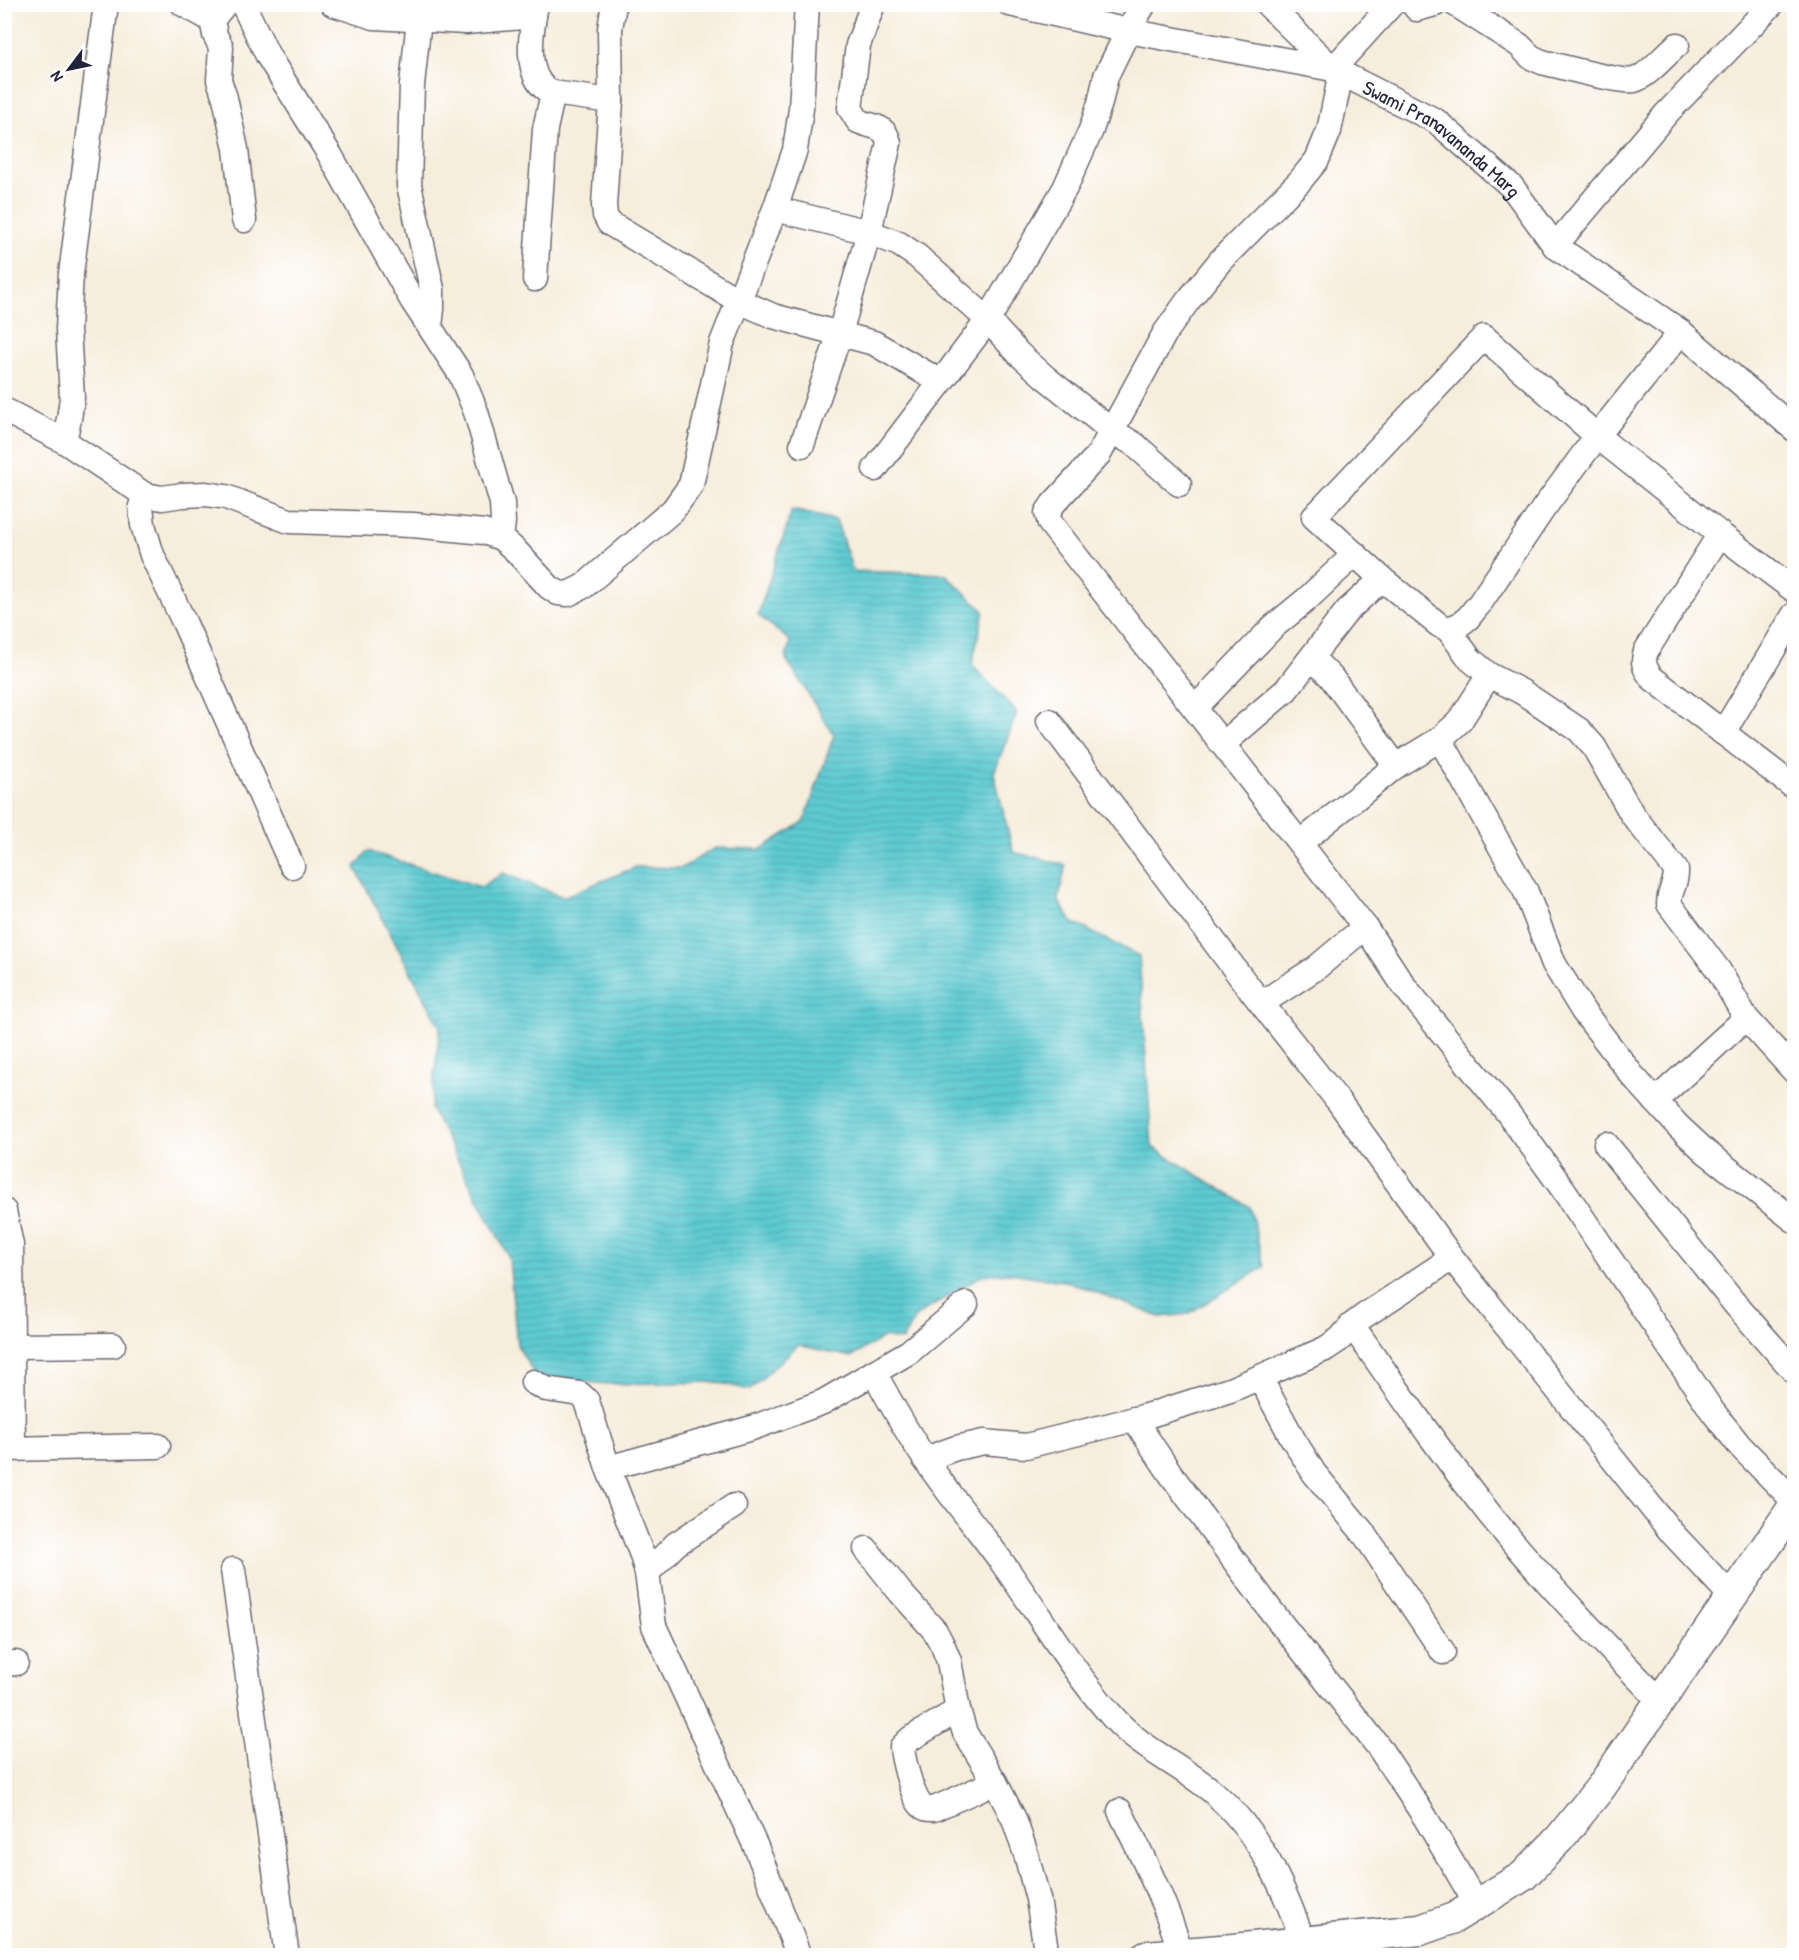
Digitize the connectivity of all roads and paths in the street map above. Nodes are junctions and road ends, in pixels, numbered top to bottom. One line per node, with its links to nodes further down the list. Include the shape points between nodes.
1 (106, 4): 39 (street, via 72,274 68,329 72,398)
2 (183, 4): 17 (street)
3 (243, 4): 31 (street, via 268,56)
4 (333, 4): 18 (street, via 374,17)
5 (614, 4): 23 (street, via 609,29)
6 (807, 4): 24 (street, via 799,133)
7 (873, 4): 26 (street, via 858,45 850,108 858,121 883,129 889,143)
8 (1010, 4): 19 (street, Swami Pranavananda Marg)
9 (1144, 4): 19 (street)
10 (1266, 4): 21 (street)
11 (1392, 4): 21 (street)
12 (1413, 4): 13 (street, via 1417,9)
13 (1435, 4)
14 (1455, 4): 20 (street, via 1520,45 1531,57 1616,79 1632,81 1642,76)
15 (1772, 4): 27 (street, via 1666,114)
16 (535, 10): 18 (street, via 466,22); 22 (street, via 532,71 544,89)
17 (219, 12): 25 (street, via 215,35 222,47 219,80 236,149)
18 (419, 19): 31 (street, via 411,85 409,185 432,290)
19 (1128, 32): 21 (street, Swami Pranavananda Marg); 30 (street, via 1106,76 1101,103 1065,188)
20 (1677, 45)
21 (1337, 71): 27 (street, Swami Pranavananda Marg, via 1436,121 1512,187); 37 (street, via 1329,131 1317,160 1221,260 1187,302 1165,333)
22 (553, 93): 23 (street); 28 (street, via 545,129)
23 (611, 101): 29 (street, via 604,205 609,223)
24 (775, 209): 26 (street); 29 (street)
25 (244, 220)
26 (869, 232): 30 (street, via 917,256); 33 (street)
27 (1555, 246): 32 (street, Swami Pranavananda Marg)
28 (535, 279)
29 (739, 301): 33 (street, via 773,316); 45 (street, via 722,343 691,485 673,510 584,586 568,594 549,587)
30 (988, 320): 34 (street); 37 (street, via 1019,354)
31 (429, 327): 45 (street, via 461,375 476,412 502,503)
32 (1681, 332): 36 (street, Swami Pranavananda Marg); 38 (street)
33 (840, 333): 34 (street, via 874,343); 40 (street)
34 (941, 382): 41 (street)
35 (4, 410): 39 (street)
36 (1794, 429)
37 (1112, 431): 42 (street, via 1134,444); 53 (street, via 1099,454 1047,513 1050,523)
38 (1598, 436): 44 (street); 46 (street, via 1484,337 1314,517); 50 (street, via 1480,603 1468,618)
39 (64, 441): 43 (street)
40 (802, 445)
41 (875, 469)
42 (1179, 484)
43 (145, 495): 45 (street, via 226,497 289,521 413,525); 61 (street, via 142,525 152,555)
44 (1720, 534): 48 (street); 55 (street, via 1643,660 1652,678)
45 (501, 537)
46 (1355, 554): 47 (street); 53 (street, via 1273,627)
47 (1382, 579): 50 (street); 51 (street, via 1347,611)
48 (1794, 590)
49 (1794, 615): 55 (street)
50 (1448, 629): 52 (street)
51 (1312, 658): 57 (street, via 1286,690); 58 (street, via 1331,677)
52 (1489, 675): 56 (street, via 1460,721); 64 (street, via 1579,730 1594,747 1632,814 1676,870 1677,881 1669,903 1719,971)
53 (1195, 708): 57 (street)
54 (1049, 721): 63 (street)
55 (1723, 734): 59 (street)
56 (1440, 739): 58 (street); 66 (street, via 1526,892 1554,964 1583,1011)
57 (1222, 744): 60 (street)
58 (1396, 766): 60 (street)
59 (1794, 787)
60 (1300, 843): 62 (street)
61 (292, 866)
62 (1365, 927): 63 (street, via 1316,968); 84 (street, via 1404,986 1508,1113 1556,1179 1713,1412)
63 (1262, 1003): 70 (street)
64 (1746, 1018): 65 (street); 66 (street)
65 (1794, 1071)
66 (1655, 1101): 69 (street, via 1706,1152)
67 (1606, 1144): 75 (street)
68 (4, 1211): 74 (street, via 11,1245)
69 (1794, 1220)
70 (1452, 1258): 72 (street); 90 (street, via 1672,1533)
71 (966, 1304): 76 (street, via 909,1352)
72 (1352, 1325): 77 (street, via 1325,1350); 92 (street, via 1504,1532)
73 (113, 1345): 74 (street)
74 (12, 1346): 81 (street)
75 (1794, 1371)
76 (874, 1372): 82 (street); 83 (street, via 823,1402 762,1424)
77 (1260, 1378): 79 (street); 91 (street, via 1314,1473 1365,1535)
78 (533, 1382): 83 (street, via 546,1389 580,1394 587,1401)
79 (1134, 1419): 82 (street, via 1026,1446 984,1442); 96 (street, via 1272,1612 1378,1746)
80 (158, 1446): 81 (street)
81 (9, 1448)
82 (925, 1459): 97 (street, via 1112,1716 1131,1736 1213,1792 1240,1819 1265,1853 1288,1898)
83 (608, 1468): 89 (street)
84 (1794, 1501)
85 (734, 1506): 89 (street, via 676,1544)
86 (1794, 1506): 90 (main road)
87 (866, 1549): 93 (street, via 935,1631 949,1661)
88 (233, 1570): 100 (street)
89 (647, 1573): 101 (street, via 654,1626 756,1847)
90 (1732, 1597): 92 (main road)
91 (1443, 1652)
92 (1660, 1701): 96 (main road, via 1601,1787 1560,1838 1523,1876)
93 (958, 1710): 94 (street, via 965,1733); 94 (street, via 902,1747 918,1802 926,1809 934,1809)
94 (995, 1782): 102 (street, via 1026,1854)
95 (1120, 1811): 99 (street, via 1171,1919)
96 (1478, 1905): 97 (main road, via 1420,1930)
97 (1303, 1942): 98 (main road)
98 (1233, 1952): 99 (main road)
99 (1181, 1953): 103 (main road)
100 (287, 1956)
101 (799, 1956)
102 (1047, 1956)
103 (1146, 1956)

